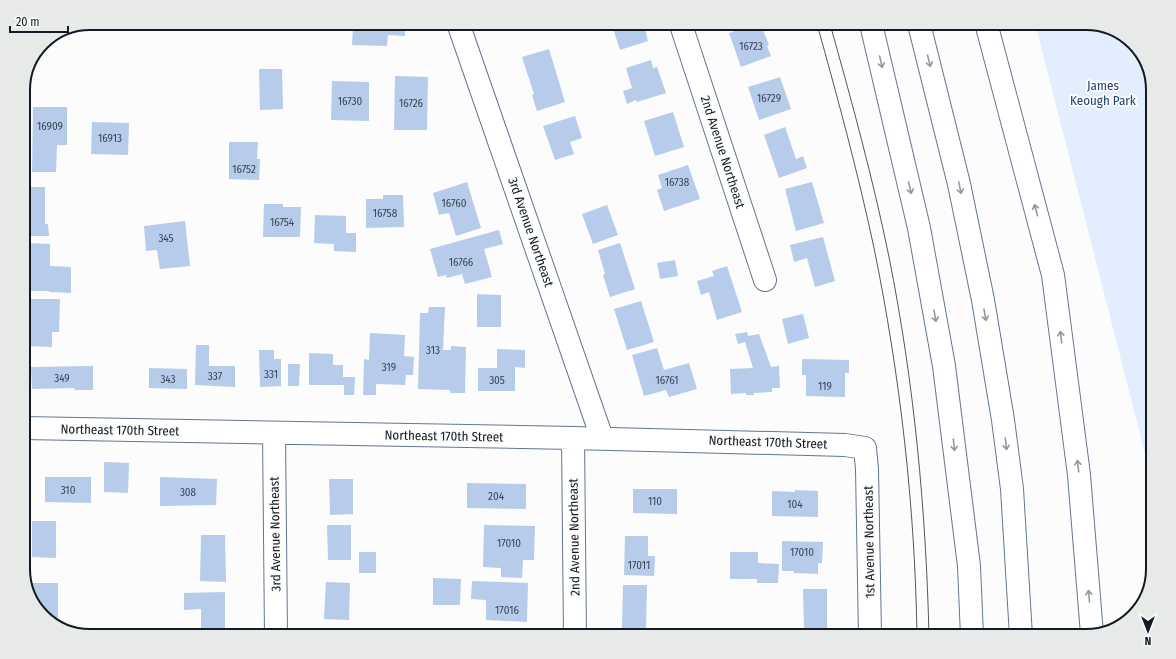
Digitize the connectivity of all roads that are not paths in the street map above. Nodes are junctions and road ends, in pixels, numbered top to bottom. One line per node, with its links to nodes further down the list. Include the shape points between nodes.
1 (460, 30): 10 (main road, 3rd Avenue Northeast)
2 (683, 30): 6 (main road, 2nd Avenue Northeast)
3 (872, 30): 16 (main road, one-way to 16, via 919,228 944,366 969,566)
4 (920, 30): 17 (main road, one-way to 17, via 959,184 1001,405 1012,489)
5 (988, 30): 12 (main road, one-way to 5, via 1079,475 1053,275)
6 (765, 280)
7 (30, 428): 8 (main road, Northeast 170th Street)
8 (274, 433): 9 (main road, Northeast 170th Street); 13 (main road, 3rd Avenue Northeast)
9 (573, 438): 10 (main road, Northeast 170th Street); 14 (main road, 2nd Avenue Northeast)
10 (602, 438): 11 (main road, Northeast 170th Street, via 845,445)
11 (865, 448): 15 (main road, 1st Avenue Northeast)
12 (1092, 628)
13 (276, 629)
14 (575, 629)
15 (870, 629)
16 (972, 629)
17 (1021, 629)

